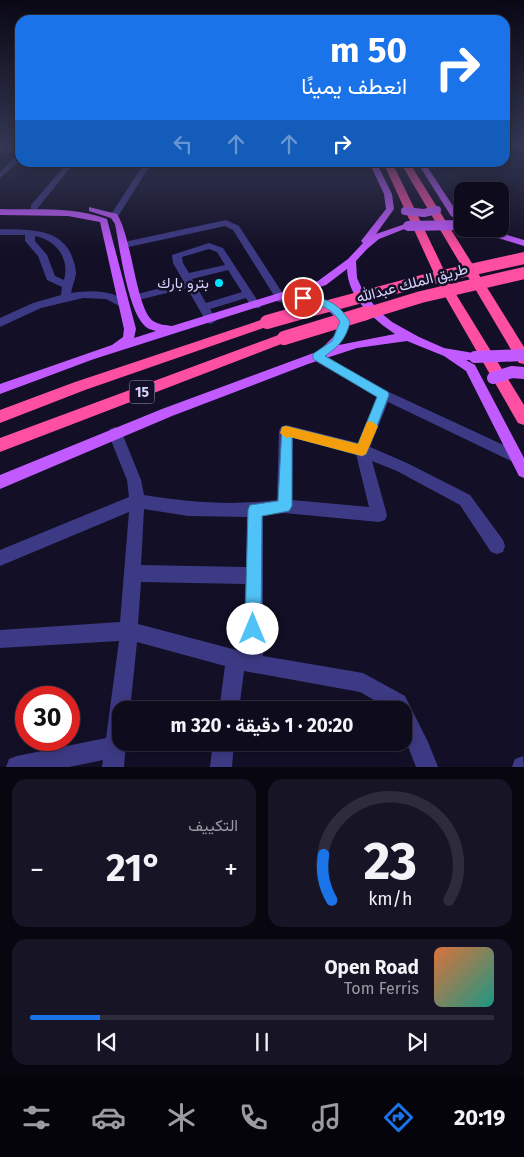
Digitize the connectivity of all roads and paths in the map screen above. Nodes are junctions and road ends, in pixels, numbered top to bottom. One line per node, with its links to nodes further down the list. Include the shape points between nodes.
1 (56, 181): 10 (street)
2 (137, 181): 13 (street)
3 (381, 181): 7 (main road)
4 (396, 181): 50 (highway, via 448,291)
5 (416, 181): 44 (highway)
6 (433, 181): 8 (main road)
7 (388, 194): 8 (main road, bridge, via 401,210 424,213 437,210); 22 (main road, via 390,209)
8 (444, 198): 12 (main road)
9 (0, 205): 10 (main road)
10 (34, 207): 13 (main road, via 90,209)
11 (0, 212): 33 (main road, via 81,215 104,220)
12 (454, 214)
13 (114, 216): 21 (main road)
14 (454, 224): 22 (main road, bridge, via 408,226 387,231)
15 (0, 232): 16 (street)
16 (30, 233): 28 (street, via 30,241 42,255 51,278); 28 (street, via 53,237 60,242 71,270)
17 (509, 233): 18 (main road)
18 (524, 235)
19 (508, 237): 20 (main road)
20 (524, 243)
21 (124, 244): 31 (main road); 32 (street, via 226,223 236,228)
22 (363, 244): 24 (main road)
23 (524, 258): 49 (highway, طريق الملك عبدالله / 15, bridge, via 429,279 267,322)
24 (351, 261): 32 (main road, via 322,283); 40 (main road, via 353,280 365,304 381,320)
25 (231, 266): 27 (street); 27 (street, via 215,247 183,252 176,258); 29 (street)
26 (524, 274): 52 (highway, طريق الملك عبدالله / 15, bridge, via 421,297 284,338)
27 (188, 280): 31 (street); 35 (street)
28 (66, 285): 30 (street)
29 (248, 294): 34 (street); 35 (street)
30 (66, 297): 33 (street, via 100,294); 36 (street)
31 (138, 298): 39 (main road, via 148,322 158,328)
32 (279, 299): 34 (main road); 43 (main road, via 303,298 324,302 338,311 345,322 342,334 335,344)
33 (125, 306): 42 (main road, via 130,330 128,339)
34 (256, 306): 37 (main road)
35 (204, 307): 37 (street)
36 (6, 316): 38 (street)
37 (211, 320): 39 (main road)
38 (0, 323)
39 (176, 331): 42 (main road)
40 (412, 338): 41 (main road); 43 (main road, via 386,337)
41 (441, 351): 44 (main road, bridge, via 475,357); 48 (main road, via 471,368)
42 (90, 356): 46 (main road)
43 (317, 357): 47 (street); 51 (main road)
44 (524, 357)
45 (524, 373): 48 (main road, bridge, via 512,372 492,378)
46 (0, 390)
47 (384, 395): 53 (street); 54 (street)
48 (487, 398): 54 (main road)
49 (0, 417)
50 (524, 419)
51 (114, 433): 56 (main road); 57 (street, via 134,480)
52 (0, 445)
53 (362, 450): 58 (street, via 286,431); 58 (street, via 378,516); 60 (street, via 465,500)
54 (516, 457): 55 (main road)
55 (524, 472)
56 (0, 482)
57 (137, 501): 59 (street, via 188,509); 61 (street); 62 (street)
58 (284, 506): 59 (street)
59 (255, 510): 63 (street)
60 (496, 546)
61 (0, 558)
62 (132, 573): 63 (street); 64 (street)
63 (253, 576): 66 (street)
64 (129, 631): 65 (street); 66 (street); 71 (street)
65 (0, 640)
66 (244, 662): 67 (street); 68 (street, via 363,683)
67 (232, 701)
68 (394, 701)
69 (412, 731): 74 (street)
70 (223, 751): 73 (street)
71 (114, 757): 72 (street)
72 (17, 767)
73 (221, 767)
74 (427, 767)

